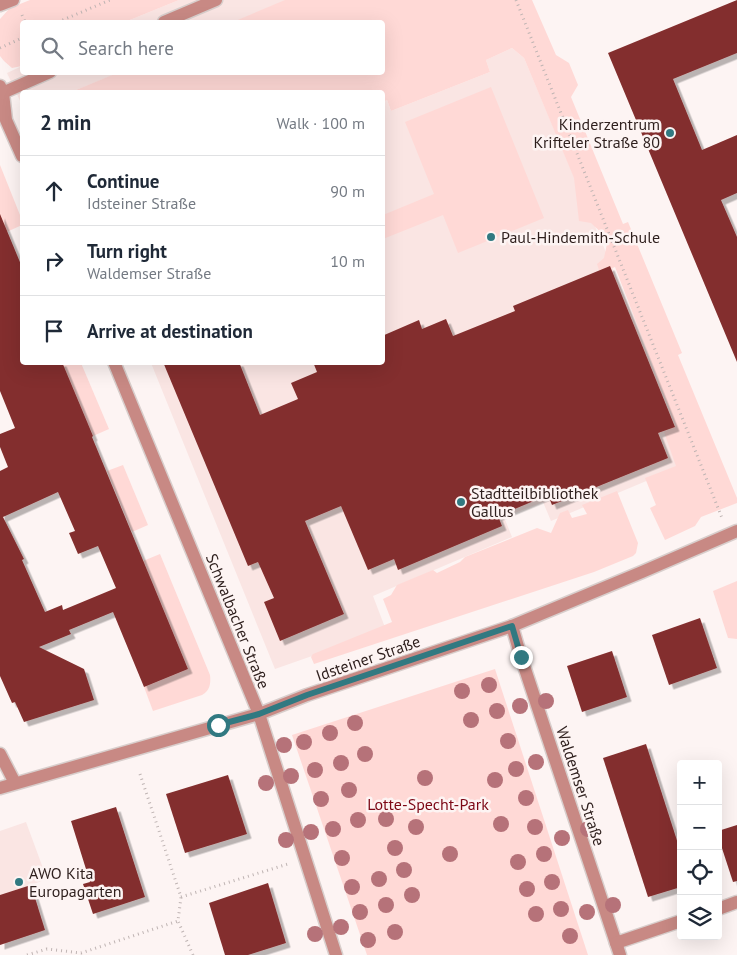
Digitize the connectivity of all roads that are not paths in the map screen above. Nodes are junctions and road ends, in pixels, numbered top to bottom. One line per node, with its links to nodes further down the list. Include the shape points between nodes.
1 (13, 0): 3 (street)
2 (216, 0): 4 (street)
3 (0, 5)
4 (169, 20)
5 (42, 75): 6 (street)
6 (1, 91): 7 (street, via 6,120)
7 (20, 152)
8 (115, 365): 11 (street, Schwalbacher Straße)
9 (737, 532): 10 (street, Idsteiner Straße)
10 (512, 626): 11 (street, Idsteiner Straße); 18 (street, Waldemser Straße)
11 (259, 714): 13 (street, Idsteiner Straße); 19 (street, Schwalbacher Straße)
12 (0, 754): 13 (street)
13 (14, 783): 14 (street, Idsteiner Straße)
14 (0, 788)
15 (737, 902): 16 (street)
16 (722, 908)
17 (677, 923): 18 (street)
18 (618, 949)
19 (336, 955)

